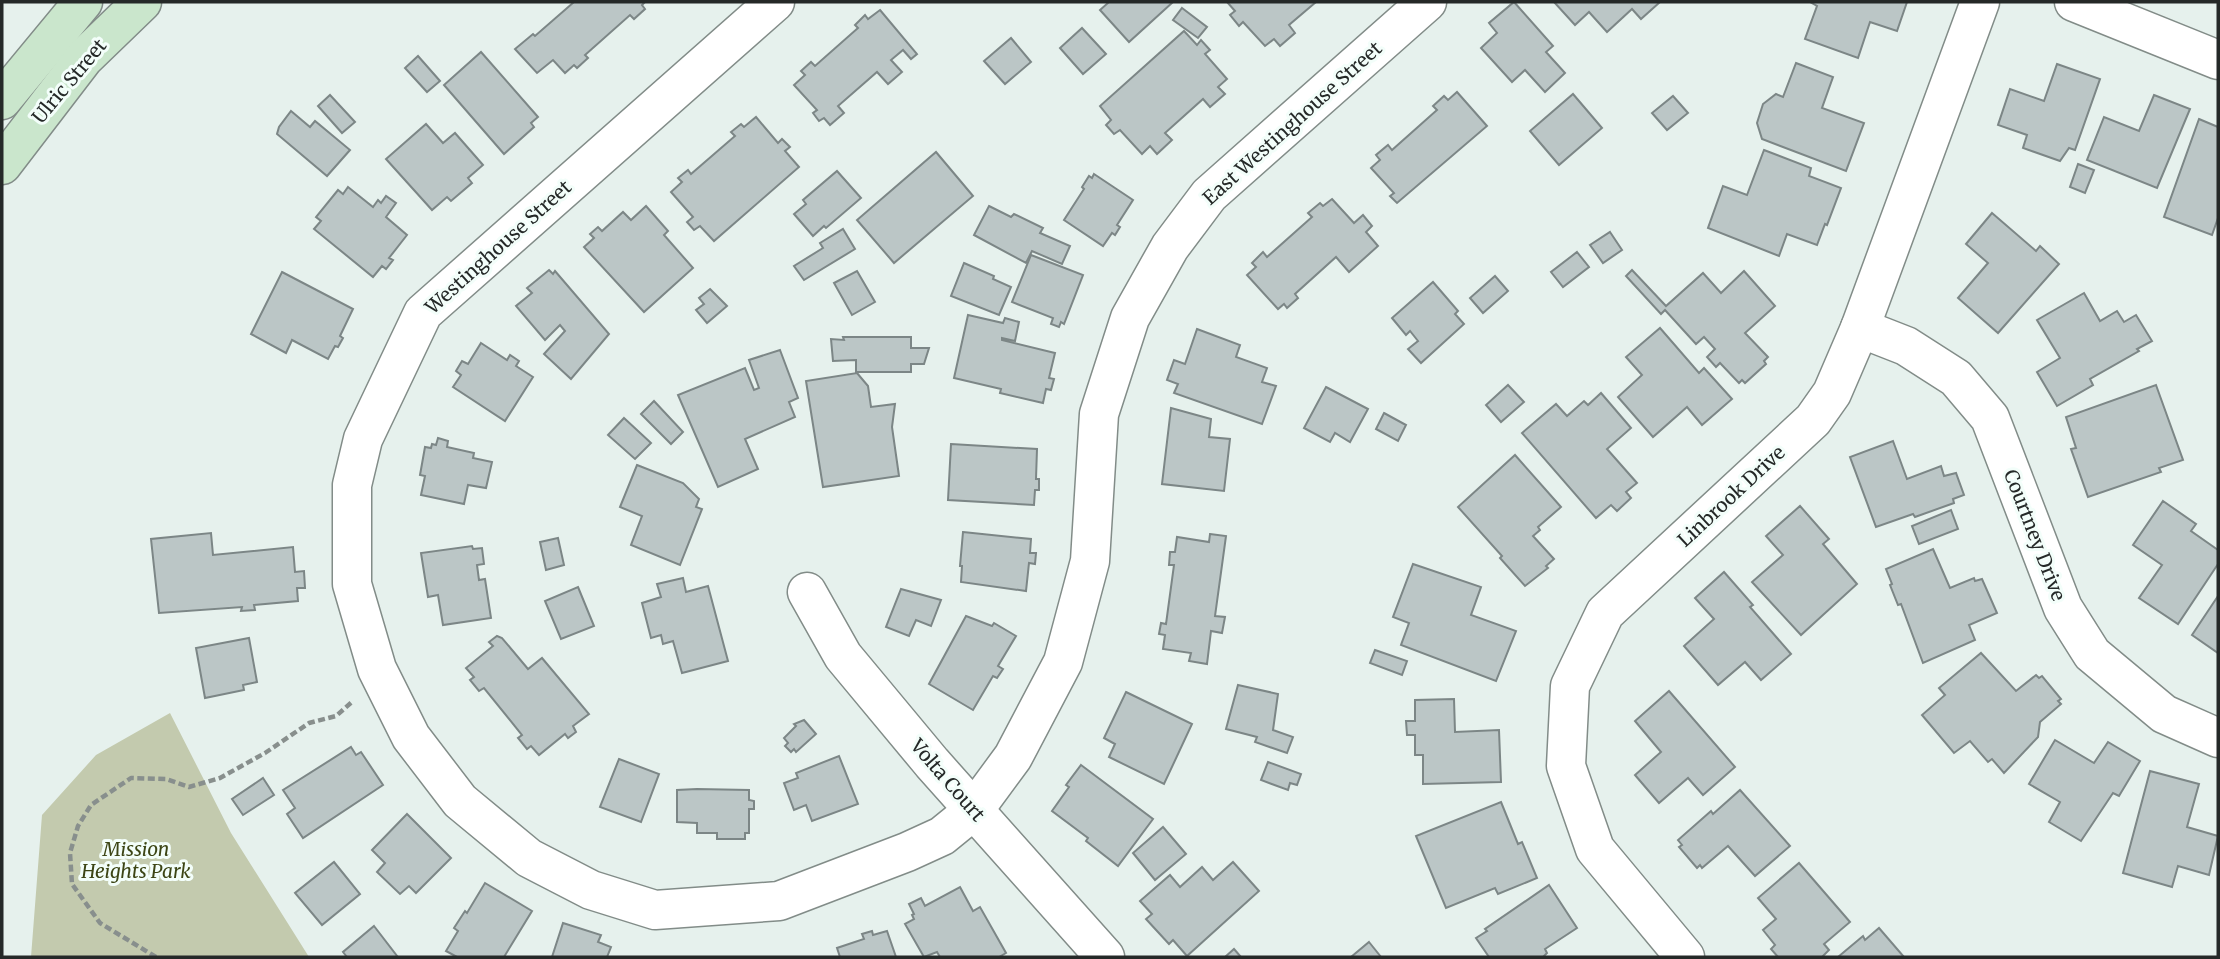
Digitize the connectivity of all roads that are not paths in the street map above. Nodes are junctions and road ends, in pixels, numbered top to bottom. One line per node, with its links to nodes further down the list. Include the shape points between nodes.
1 (83, 2): 8 (main road, Ulric Street)
2 (142, 2): 9 (main road, Ulric Street, via 85,58)
3 (775, 2): 14 (street, Westinghouse Street, via 423,313 363,439 352,485 352,584 383,680 411,737 460,801 529,858)
4 (1427, 2): 13 (street, East Westinghouse Street, via 1209,195 1170,247 1130,318 1099,414 1090,561 1063,662 1013,757)
5 (1980, 2): 10 (street, Linbrook Drive)
6 (2074, 2): 7 (street)
7 (2218, 60)
8 (2, 100)
9 (2, 165)
10 (1860, 328): 12 (street, Courtney Drive, via 1906,346 1956,378 1990,418 2063,608 2092,654 2164,714); 16 (street, Linbrook Drive, via 1832,393 1813,420 1605,613 1570,686 1566,766 1595,849)
11 (807, 592): 13 (street, Volta Court, via 843,656)
12 (2218, 738)
13 (974, 810): 14 (street, East Westinghouse Street, via 930,842 779,901 655,910); 15 (street, Volta Court)
14 (591, 890)
15 (1105, 957)
16 (1685, 957)

